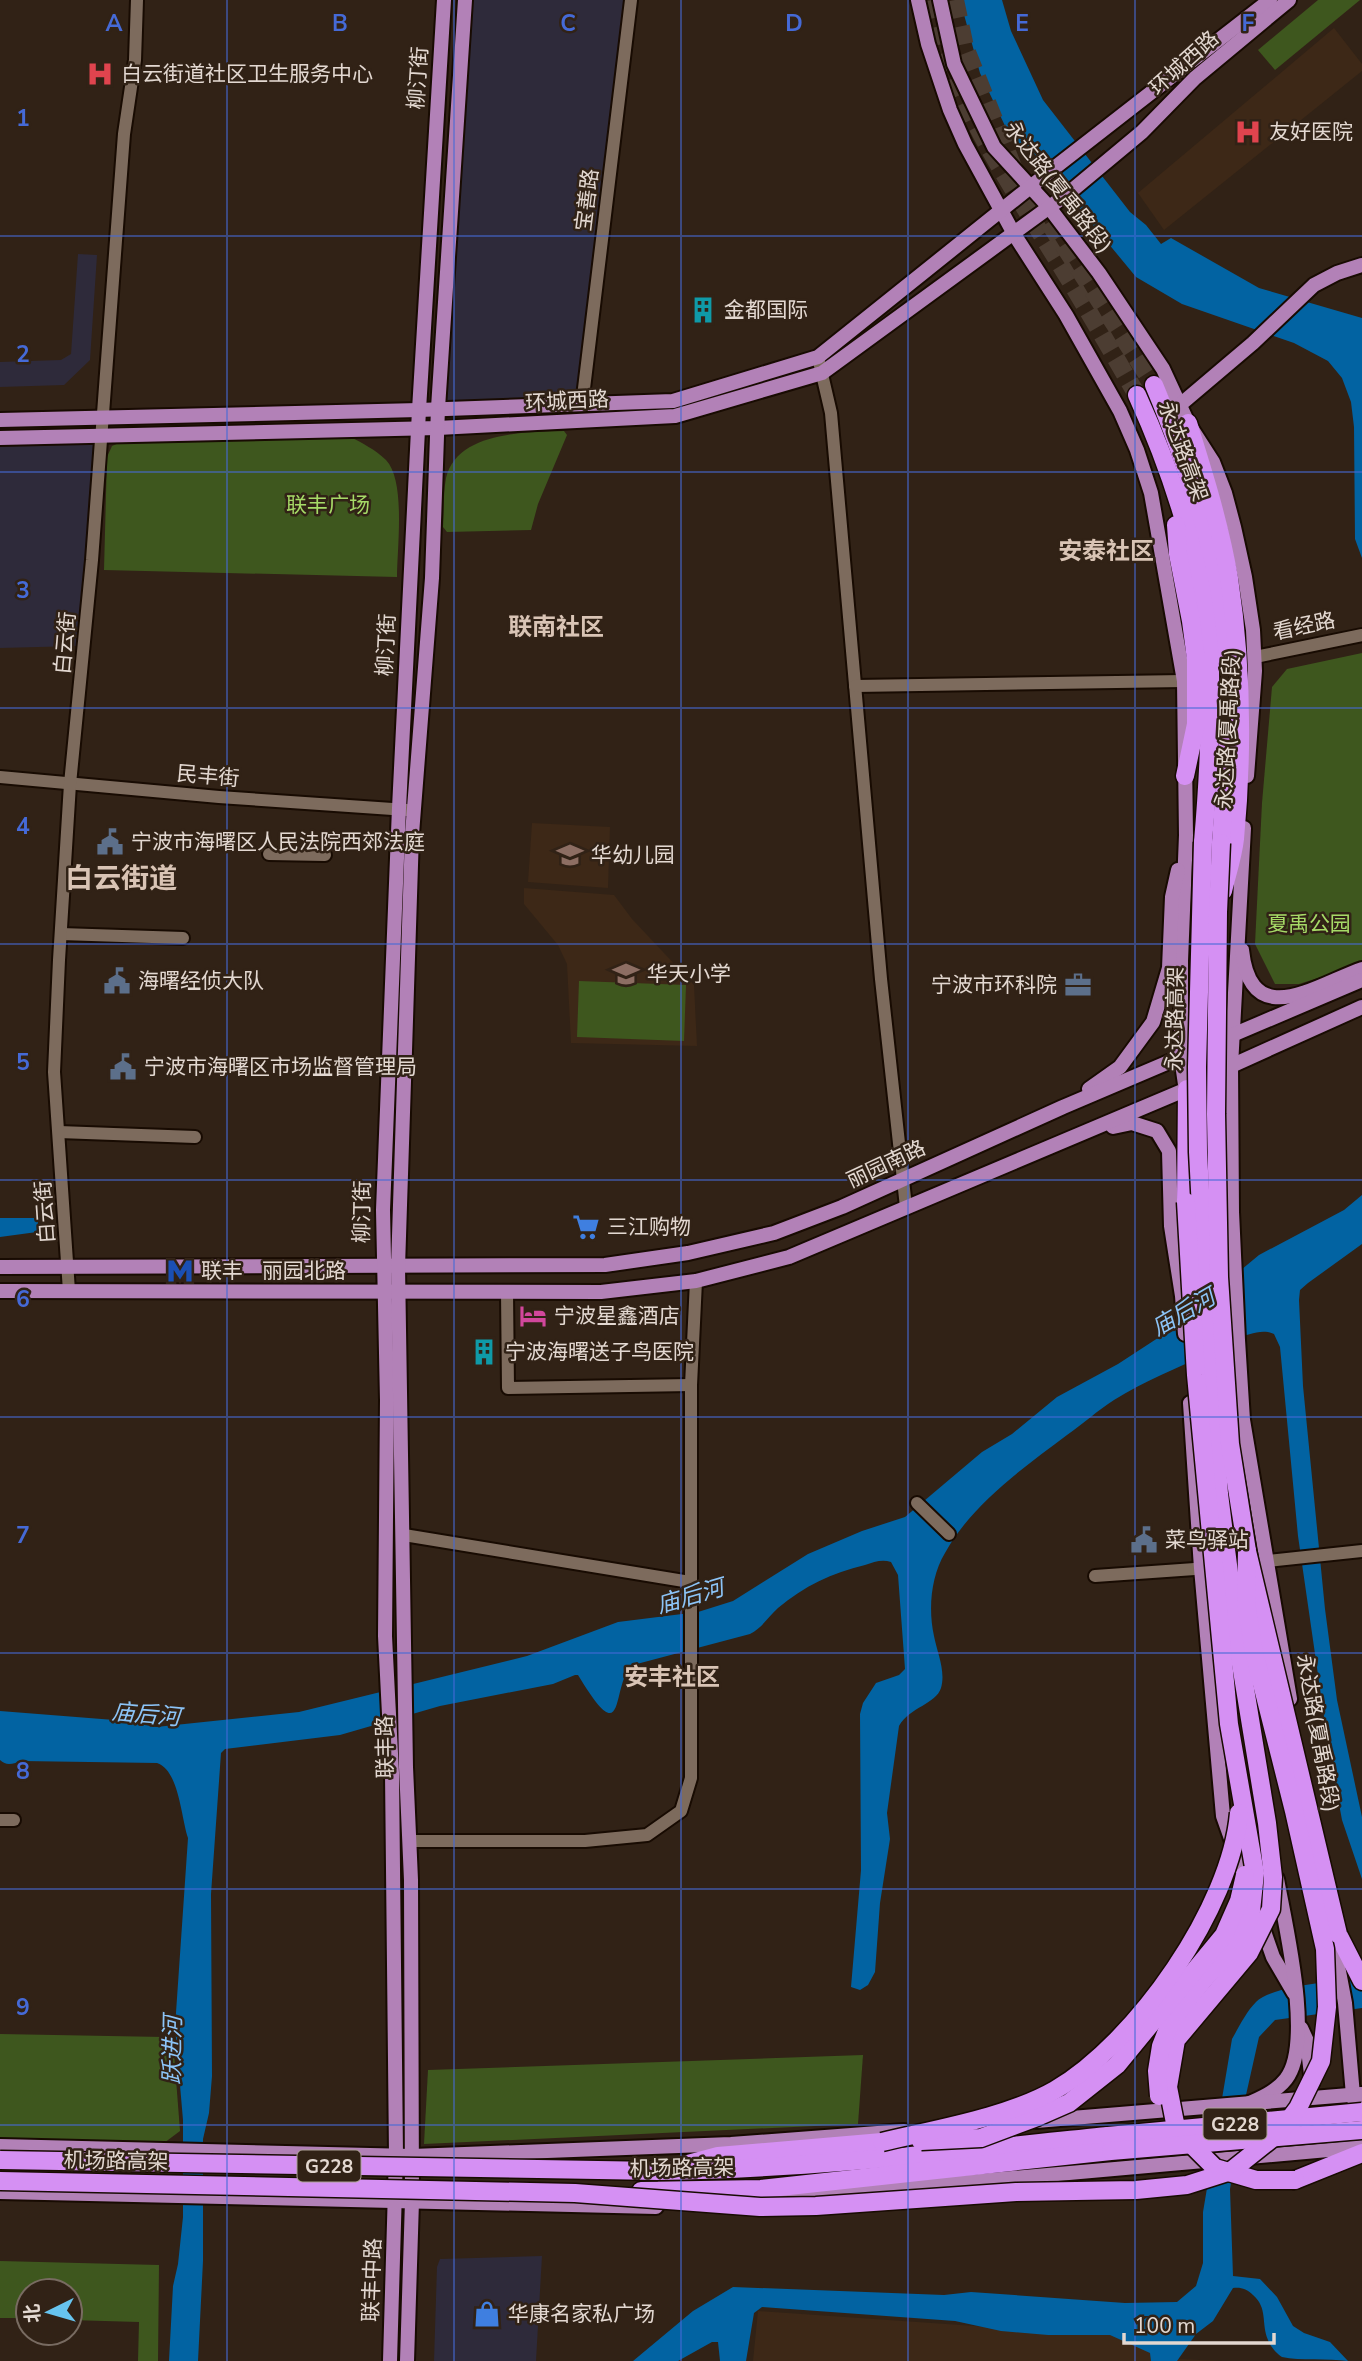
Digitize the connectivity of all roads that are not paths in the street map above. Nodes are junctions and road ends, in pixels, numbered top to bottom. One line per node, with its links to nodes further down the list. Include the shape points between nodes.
1 (137, 0): 22 (street, 白云街)
2 (444, 0): 21 (main road, 柳汀街)
3 (465, 0): 20 (main road, 柳汀街)
4 (631, 0): 19 (street, 宝善路)
5 (918, 0): 11 (main road, 永达路(夏禹路段), via 950,110)
6 (940, 0): 9 (main road, 永达路(夏禹路段), via 954,64 974,108 995,146)
7 (1270, 0): 9 (main road, 环城西路)
8 (1289, 0): 10 (main road, 环城西路, via 1195,78 1142,132)
9 (1032, 188): 10 (main road, 永达路(夏禹路段)); 11 (main road, 环城西路)
10 (1048, 206): 12 (main road, 环城西路); 18 (main road, 永达路(夏禹路段), via 1107,284)
11 (1002, 212): 12 (main road, 永达路(夏禹路段)); 14 (main road, 环城西路)
12 (1014, 234): 15 (main road, 环城西路); 32 (main road, 永达路(夏禹路段), via 1066,315 1137,450 1151,493)
13 (1362, 265): 18 (main road, via 1314,285)
14 (818, 357): 15 (street); 19 (main road, 环城西路, via 673,401)
15 (822, 373): 26 (main road, 环城西路, via 675,416); 33 (street, via 831,413)
16 (1154, 385): 40 (highway, 永达路高架, via 1194,491 1228,666)
17 (1138, 395): 29 (highway, 永达路高架)
18 (1181, 404): 24 (main road, 永达路(夏禹路段))
19 (582, 405): 20 (main road, 环城西路)
20 (438, 408): 21 (main road, 环城西路); 26 (main road, 柳汀街)
21 (419, 410): 22 (main road, 环城西路); 25 (main road, 柳汀街)
22 (103, 418): 23 (main road, 环城西路); 27 (street, 白云街)
23 (0, 420)
24 (1188, 423): 31 (main road, 永达路(夏禹路段), via 1213,462 1225,493 1245,577); 40 (highway, via 1229,578 1239,671 1240,733)
25 (418, 428): 26 (main road, 环城西路); 27 (main road, 环城西路); 37 (main road, 柳汀街)
26 (438, 429): 38 (main road, 柳汀街)
27 (101, 435): 28 (main road, 环城西路); 36 (street, 白云街)
28 (0, 438)
29 (1170, 473): 35 (highway, via 1196,659 1196,724); 39 (highway, 永达路高架, via 1194,565 1210,665 1209,767)
30 (1362, 635): 31 (street, 看经路)
31 (1255, 657): 43 (main road, 永达路(夏禹路段))
32 (1184, 681): 33 (street); 35 (main road, 永达路(夏禹路段))
33 (855, 686): 57 (street)
34 (0, 776): 36 (street, 民丰街)
35 (1185, 776): 39 (main road, 永达路(夏禹路段))
36 (70, 784): 37 (street, 民丰街); 44 (street, 白云街)
37 (399, 808): 38 (street, 民丰街); 62 (main road, 柳汀街)
38 (414, 812): 59 (main road, 柳汀街)
39 (1195, 839): 50 (main road, 永达路(夏禹路段), via 1181,961); 53 (main road, via 1172,897 1170,968 1153,1022 1120,1067); 80 (highway, 永达路高架, bridge, via 1198,1152 1219,1494)
40 (1228, 842): 73 (highway, 永达路高架, bridge, via 1218,912 1219,1277 1230,1444)
41 (269, 854): 42 (street)
42 (325, 855)
43 (1238, 920): 46 (main road, via 1248,974 1253,985 1269,997 1290,998); 49 (main road, 永达路(夏禹路段))
44 (61, 934): 45 (street); 54 (street, 白云街, via 54,1072)
45 (183, 939)
46 (1362, 969)
47 (1362, 980): 49 (main road, 丽园南路)
48 (1362, 1007): 51 (main road)
49 (1233, 1036): 50 (main road, 丽园南路); 51 (main road, 永达路(夏禹路段))
50 (1181, 1057): 52 (main road, 永达路(夏禹路段)); 53 (main road, 丽园南路)
51 (1231, 1066): 52 (main road); 75 (main road, 永达路(夏禹路段), via 1232,1212 1243,1420)
52 (1187, 1089): 55 (main road); 76 (main road, 永达路(夏禹路段), via 1204,1399); 84 (highway, bridge, via 1186,1202 1196,1375 1229,1724)
53 (1063, 1107): 57 (main road, 丽园南路)
54 (59, 1132): 56 (street); 61 (street, 白云街)
55 (1074, 1136): 58 (main road); 77 (main road, via 1132,1123 1157,1131 1169,1151 1171,1226 1182,1296)
56 (195, 1137)
57 (902, 1179): 58 (street); 59 (main road, 丽园南路, via 774,1233 688,1253 605,1265)
58 (906, 1207): 63 (main road, via 789,1257)
59 (398, 1266): 62 (main road, 丽园北路); 66 (main road, 柳汀街)
60 (0, 1267): 61 (main road, 丽园北路)
61 (68, 1267): 62 (main road, 丽园北路); 65 (street, 白云街)
62 (382, 1267): 67 (main road, 柳汀街)
63 (696, 1281): 68 (main road, via 601,1292); 69 (street)
64 (0, 1291): 65 (main road, 丽园北路)
65 (69, 1291): 67 (main road, 丽园北路)
66 (399, 1291): 67 (main road, 丽园北路); 68 (main road); 72 (main road, 联丰路)
67 (383, 1292): 98 (main road, 联丰路)
68 (507, 1292): 69 (street, via 508,1388)
69 (691, 1385): 79 (street)
70 (917, 1503): 71 (street)
71 (949, 1534)
72 (404, 1535): 79 (street); 83 (main road, 联丰路)
73 (1247, 1551): 85 (highway, bridge, via 1338,1934); 104 (highway, bridge, via 1247,1603 1254,1652 1325,1949 1328,2007 1321,2061 1298,2108 1280,2132 1231,2171 1162,2188 771,2207)
74 (1362, 1551): 75 (street)
75 (1266, 1561): 76 (street); 88 (main road, 永达路(夏禹路段))
76 (1223, 1566): 77 (street); 86 (main road)
77 (1202, 1569): 78 (street); 86 (main road, via 1223,1816 1273,1957)
78 (1095, 1576)
79 (690, 1580): 83 (street, via 691,1778 681,1811 647,1835 585,1842)
80 (1239, 1652): 93 (highway, bridge, via 1267,1823 1271,1909 1250,1953 1176,2040 1168,2087 1175,2123); 94 (highway, bridge, via 1242,1777 1238,1828 1221,1884 1178,1965 1138,2018 1055,2090 998,2113)
81 (0, 1820): 82 (street)
82 (14, 1820)
83 (409, 1841): 99 (main road, 联丰路)
84 (1250, 1849): 93 (highway, bridge, via 1255,1873 1244,1932 1171,2021 1161,2046 1159,2096 1165,2117); 94 (highway, bridge, via 1239,1901 1224,1935 1117,2065 1069,2103 981,2138)
85 (1362, 1981)
86 (1295, 1989): 87 (main road)
87 (1299, 2024): 89 (main road, via 1307,2041); 90 (main road, via 1292,2069 1285,2080)
88 (1357, 2094): 89 (main road); 92 (main road, 永达路(夏禹路段))
89 (1314, 2098): 90 (main road)
90 (1244, 2105): 99 (main road, via 731,2144)
91 (1362, 2112): 101 (highway, 机场路高架 / G228, bridge, via 839,2163)
92 (1362, 2131): 104 (highway, 机场路高架 / G228, bridge, via 1111,2151 761,2189)
93 (1188, 2141): 97 (highway, bridge, via 1215,2168 1256,2180 1295,2180)
94 (882, 2142): 101 (highway, via 718,2156)
95 (0, 2146): 98 (main road)
96 (1362, 2147): 106 (main road, via 685,2208)
97 (1362, 2153)
98 (396, 2155): 99 (main road); 105 (main road, 联丰路)
99 (412, 2156): 106 (main road, 联丰路)
100 (0, 2160): 101 (highway, 机场路高架 / G228, bridge)
101 (658, 2171)
102 (0, 2181): 104 (highway, 机场路高架 / G228, bridge)
103 (0, 2192): 105 (main road)
104 (575, 2193)
105 (396, 2201): 106 (main road); 107 (main road, 联丰中路)
106 (412, 2202): 108 (main road, 联丰中路)
107 (390, 2361)
108 (407, 2361)

